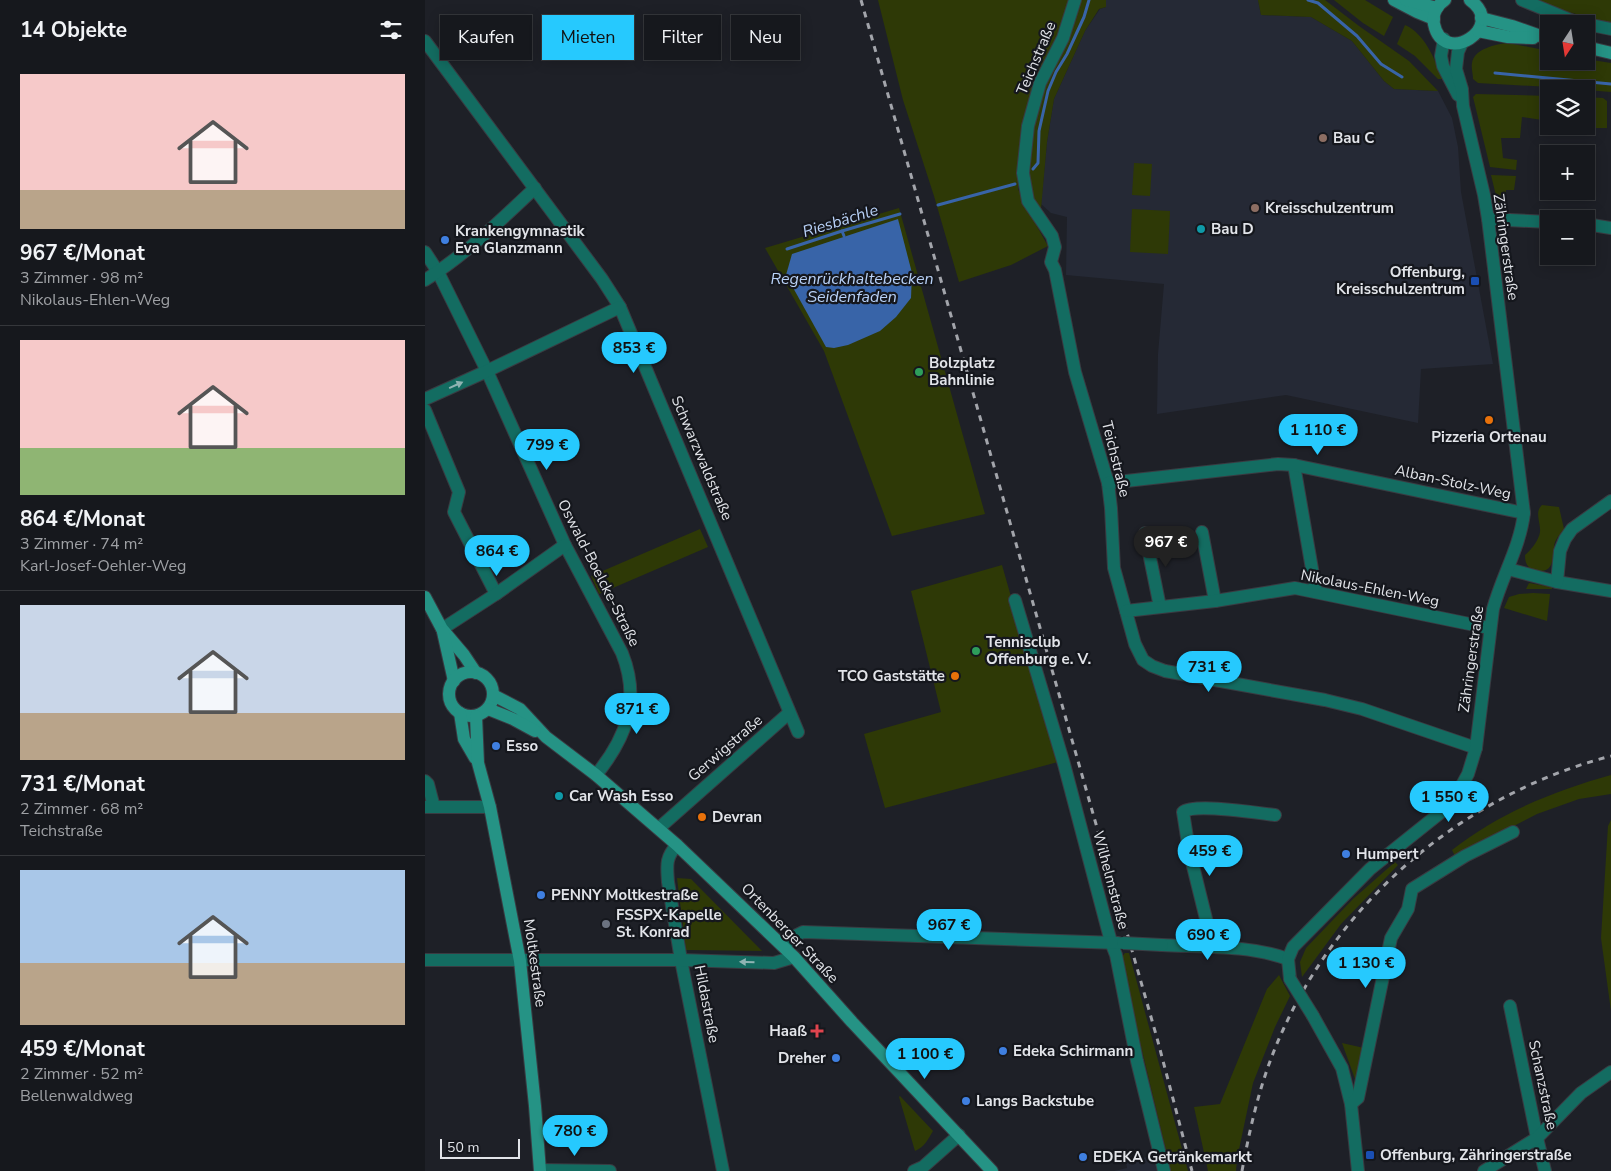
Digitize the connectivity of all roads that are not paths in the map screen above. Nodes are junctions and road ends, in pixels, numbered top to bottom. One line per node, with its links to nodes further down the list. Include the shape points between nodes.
1 (1075, 0): 31 (street, Teichstraße, via 1063,38 1040,83 1028,126 1023,173 1028,201 1053,236 1055,247 1051,262 1075,372)
2 (1394, 0): 6 (main road, via 1417,12)
3 (1406, 0): 6 (main road)
4 (1470, 0): 8 (main road, via 1477,6)
5 (1523, 0): 7 (street)
6 (1438, 9): 11 (main road, via 1437,31)
7 (1559, 15)
8 (1480, 25): 12 (main road, via 1508,37); 14 (main road, via 1469,40)
9 (1595, 26): 10 (street)
10 (1611, 29)
11 (1444, 39): 14 (main road); 17 (street, Zähringerstraße, via 1443,66)
12 (1540, 39)
13 (425, 41): 18 (street, Schwarzwaldstraße)
14 (1462, 43): 17 (street, Zähringerstraße, via 1456,69)
15 (1595, 50): 16 (main road)
16 (1611, 53)
17 (1463, 106): 19 (street, Zähringerstraße)
18 (535, 188): 24 (street); 26 (street, Schwarzwaldstraße)
19 (1488, 219): 20 (street); 33 (street, Zähringerstraße)
20 (1540, 222)
21 (1595, 225): 22 (street)
22 (1611, 228)
23 (425, 252): 24 (street, Oswald-Boelcke-Straße)
24 (438, 272): 25 (street); 27 (street, Oswald-Boelcke-Straße)
25 (425, 280)
26 (620, 307): 27 (street); 54 (street, Schwarzwaldstraße)
27 (487, 371): 28 (street, one-way to 27); 36 (street, Oswald-Boelcke-Straße)
28 (425, 399)
29 (425, 410): 41 (street, via 459,492 454,512)
30 (1294, 465): 31 (street, Alban-Stolz-Weg, via 1278,464); 33 (street, Alban-Stolz-Weg); 40 (street)
31 (1108, 483): 46 (street, Teichstraße, via 1114,568)
32 (1611, 501): 38 (street, via 1572,529 1565,539 1560,551)
33 (1523, 513): 37 (street, Zähringerstraße, via 1522,529)
34 (1202, 532): 44 (street)
35 (1145, 533): 45 (street)
36 (565, 545): 41 (street); 60 (street, Oswald-Boelcke-Straße, via 622,653 630,679 627,723 619,742)
37 (1508, 570): 38 (street); 47 (street, Zähringerstraße, via 1496,597)
38 (1557, 582): 39 (street)
39 (1611, 591)
40 (1316, 592): 44 (street, Nikolaus-Ehlen-Weg, via 1295,588); 47 (street, Nikolaus-Ehlen-Weg)
41 (496, 594): 48 (street)
42 (425, 597): 48 (main road)
43 (1015, 600): 68 (street, Wilhelmstraße)
44 (1215, 601): 45 (street, Nikolaus-Ehlen-Weg)
45 (1160, 607): 46 (street, Nikolaus-Ehlen-Weg)
46 (1126, 611): 58 (street, Teichstraße, via 1135,644 1143,660 1152,666 1325,700)
47 (1489, 628): 58 (street, Zähringerstraße)
48 (442, 629): 49 (main road); 50 (main road)
49 (476, 673): 50 (main road, via 464,674); 51 (main road, via 488,680)
50 (455, 681): 53 (main road, via 450,698)
51 (493, 695): 52 (main road); 57 (main road, Ortenberger Straße, via 520,709)
52 (488, 709): 55 (main road); 57 (main road, Ortenberger Straße)
53 (460, 713): 55 (main road); 59 (main road, Moltkestraße, via 464,739)
54 (789, 713): 56 (street, Schwarzwaldstraße); 65 (street, Gerwigstraße)
55 (476, 716): 59 (main road, Moltkestraße)
56 (798, 732)
57 (546, 737): 60 (main road, Ortenberger Straße)
58 (1476, 748): 72 (street, Zähringerstraße, via 1468,774 1445,809 1370,869 1303,935 1293,947)
59 (478, 762): 63 (main road, Moltkestraße)
60 (596, 775): 65 (main road, Ortenberger Straße)
61 (425, 782): 62 (street)
62 (429, 807): 63 (street)
63 (490, 807): 75 (main road, Moltkestraße)
64 (1275, 815): 70 (street, via 1200,808 1183,812)
65 (659, 828): 67 (main road, Ortenberger Straße)
66 (1513, 832): 78 (street, via 1465,856 1412,889 1408,909 1391,938 1358,1098)
67 (677, 845): 69 (main road, Ortenberger Straße); 74 (street, Hildastraße, via 668,858 667,870)
68 (1117, 943): 69 (street, via 803,932); 70 (street, bridge); 86 (street, Wilhelmstraße, via 1116,955 1137,1061)
69 (783, 946): 71 (main road, Ortenberger Straße)
70 (1213, 947): 72 (street, via 1255,950)
71 (794, 957): 74 (street, one-way to 74, via 773,963); 79 (main road, Ortenberger Straße)
72 (1289, 959): 78 (street, bridge, via 1290,978 1342,1068)
73 (425, 960): 75 (street)
74 (681, 960): 75 (street); 84 (street, Hildastraße)
75 (520, 961): 81 (main road, Moltkestraße)
76 (1510, 1006): 80 (street, Schanzstraße)
77 (1611, 1072): 80 (street, via 1581,1093)
78 (1351, 1104): 87 (street)
79 (959, 1135): 82 (street); 85 (main road, Ortenberger Straße)
80 (1537, 1138): 88 (street); 89 (street, Schanzstraße)
81 (540, 1170): 83 (street)
82 (921, 1170)
83 (610, 1171)
84 (723, 1171)
85 (992, 1171)
86 (1164, 1171)
87 (1358, 1171)
88 (1484, 1171)
89 (1545, 1171)

